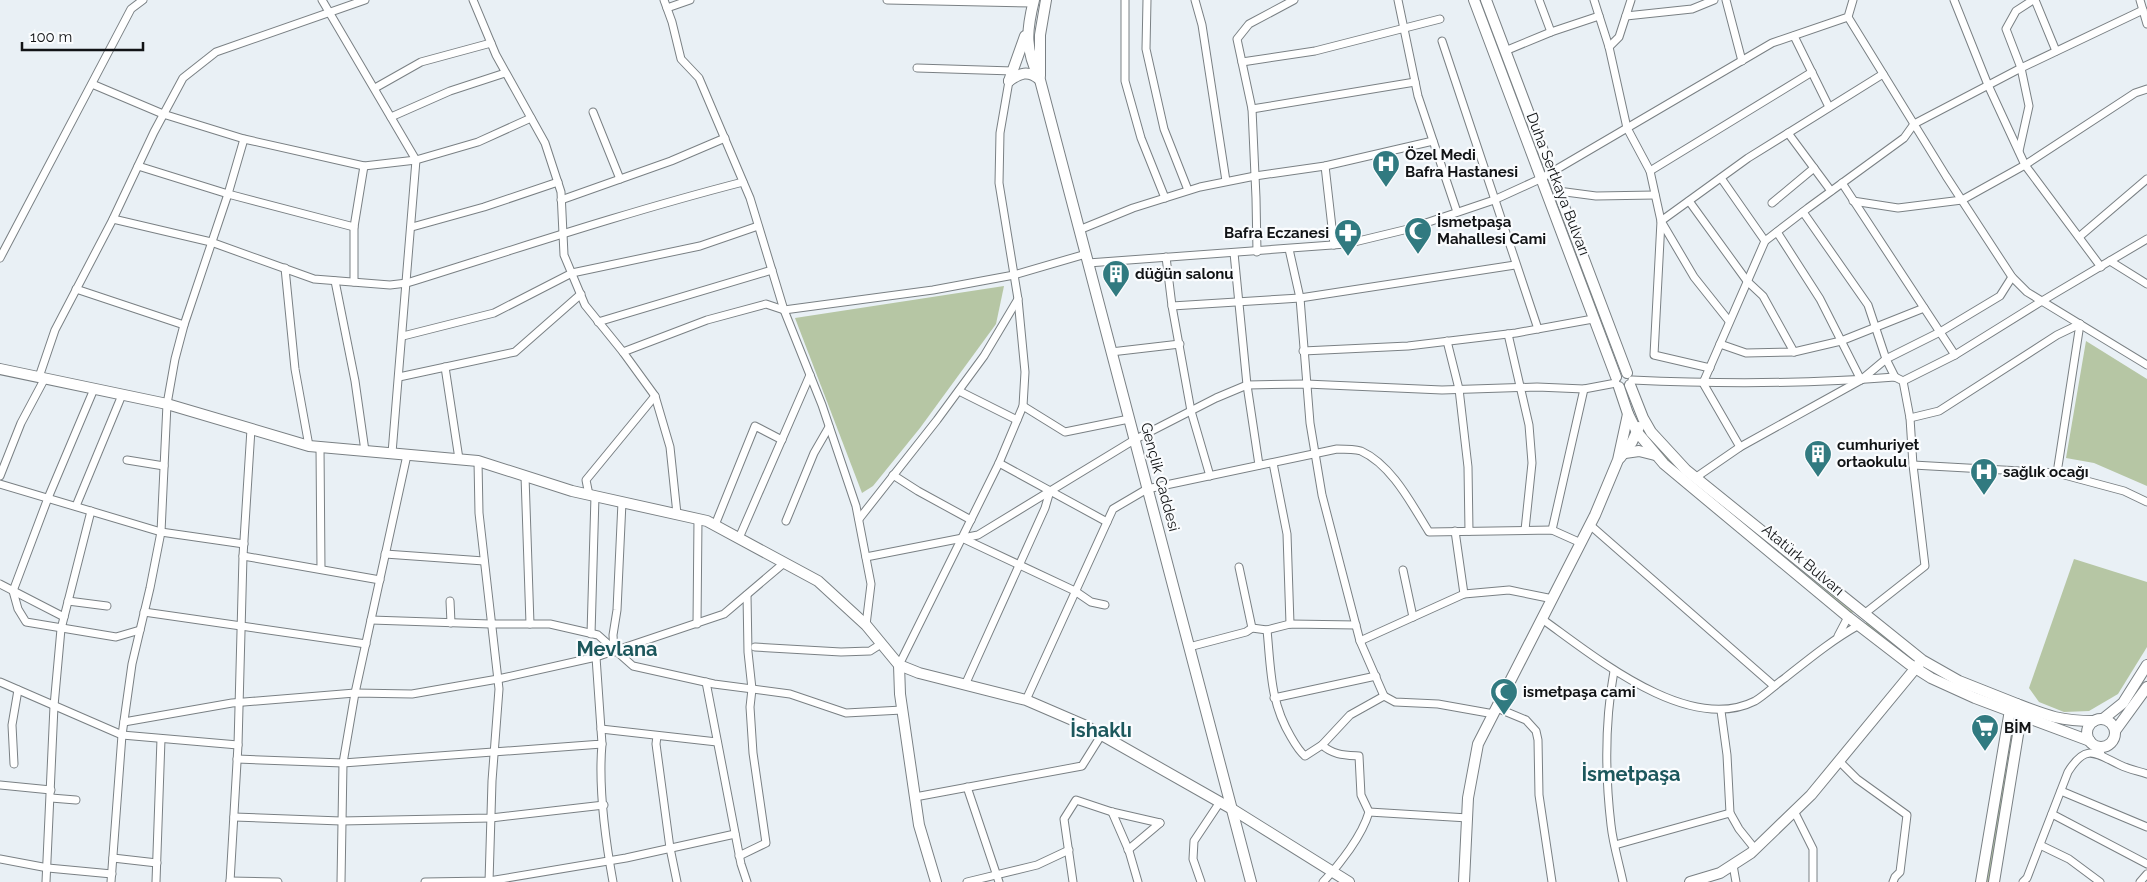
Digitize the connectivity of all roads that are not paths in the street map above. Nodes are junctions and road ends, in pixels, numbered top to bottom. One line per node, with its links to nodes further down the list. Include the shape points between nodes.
1 (143, 0): 55 (street, via 131,9)
2 (322, 0): 28 (street)
3 (365, 0): 28 (street)
4 (473, 0): 39 (street)
5 (664, 0): 26 (street)
6 (690, 0): 26 (street)
7 (887, 0): 25 (street)
8 (1046, 0): 41 (main road)
9 (1125, 0): 94 (street, via 1125,81 1141,138)
10 (1147, 0): 89 (street, via 1146,49 1164,129)
11 (1195, 0): 87 (street, via 1202,25)
12 (1294, 0): 46 (street, via 1249,24 1238,39)
13 (1398, 0): 35 (street)
14 (1474, 0): 83 (main road, Duha Sertkaya Bulvarı)
15 (1486, 0): 42 (main road, Duha Sertkaya Bulvarı)
16 (1539, 0): 36 (street)
17 (1594, 0): 29 (street)
18 (1631, 0): 30 (street)
19 (1714, 0): 30 (street, via 1692,9)
20 (1726, 0): 45 (street)
21 (1853, 0): 31 (street)
22 (1954, 0): 56 (street)
23 (2034, 0): 43 (street); 48 (street, via 2016,11 2006,28)
24 (2140, 0): 27 (street)
25 (1034, 1): 34 (main road)
26 (667, 8): 68 (street, via 680,59 699,78)
27 (2143, 10): 33 (street); 43 (street)
28 (330, 12): 57 (street); 62 (street, via 216,52 183,78)
29 (1599, 16): 36 (street); 40 (street)
30 (1626, 16): 40 (street, via 1619,37)
31 (1848, 17): 37 (street); 51 (street)
32 (1440, 19): 35 (street)
33 (2147, 24)
34 (1028, 28): 44 (main road); 52 (main road)
35 (1405, 28): 46 (street, via 1315,50); 54 (street)
36 (1551, 32): 42 (street)
37 (1794, 36): 45 (street, via 1772,43); 49 (street)
38 (1442, 41): 96 (street)
39 (491, 43): 50 (street); 57 (street, via 422,62)
40 (1609, 47): 66 (street)
41 (1040, 48): 44 (main road); 53 (main road)
42 (1505, 51): 79 (main road, Duha Sertkaya Bulvarı)
43 (2056, 52): 48 (street)
44 (1030, 56): 52 (main road); 53 (main road)
45 (1742, 61): 66 (street)
46 (1242, 62): 60 (street)
47 (917, 68): 52 (street)
48 (2021, 68): 56 (street); 71 (street, via 2029,106)
49 (1812, 72): 59 (street); 78 (street)
50 (506, 73): 63 (street, via 450,91); 64 (street)
51 (1883, 74): 59 (street); 65 (street)
52 (1011, 76): 53 (main road, via 1028,73); 128 (street, via 1000,133 999,183)
53 (1040, 80): 108 (main road, Gençlik Caddesi)
54 (1415, 82): 60 (street); 70 (street)
55 (92, 84): 62 (street); 120 (street)
56 (1988, 85): 65 (street); 71 (street)
57 (375, 88): 63 (street)
58 (2147, 89): 73 (street)
59 (1829, 107): 67 (street)
60 (1252, 109): 80 (street)
61 (593, 112): 82 (street)
62 (163, 114): 69 (street); 74 (street)
63 (391, 117): 72 (street)
64 (531, 118): 72 (street, via 478,142); 85 (street, via 545,143)
65 (1914, 124): 88 (street, via 1904,138); 97 (street)
66 (1627, 128): 78 (street); 79 (street)
67 (1788, 133): 77 (street); 81 (street)
68 (725, 138): 82 (street); 86 (street)
69 (244, 139): 75 (street); 92 (street)
70 (1433, 141): 76 (street); 101 (street)
71 (2019, 151): 73 (street)
72 (416, 160): 75 (street); 107 (street)
73 (2025, 165): 97 (street); 111 (street)
74 (138, 166): 92 (street); 103 (street)
75 (364, 166): 106 (street)
76 (1325, 166): 80 (street); 115 (street)
77 (1814, 168): 91 (street); 100 (street)
78 (1650, 171): 93 (street)
79 (1551, 173): 83 (street); 90 (main road, Duha Sertkaya Bulvarı)
80 (1255, 176): 87 (street); 117 (street)
81 (1721, 178): 98 (street); 113 (street)
82 (620, 179): 95 (street)
83 (1540, 179): 96 (street); 144 (main road, Duha Sertkaya Bulvarı)
84 (2147, 179): 111 (street)
85 (558, 182): 95 (street); 107 (street)
86 (743, 182): 105 (street); 109 (street)
87 (1226, 182): 89 (street)
88 (1842, 183): 91 (street); 99 (street)
89 (1188, 190): 94 (street)
90 (1558, 191): 93 (street, via 1596,196); 172 (main road, Duha Sertkaya Bulvarı)
91 (1831, 191): 102 (street)
92 (228, 194): 106 (street); 114 (street)
93 (1655, 194): 104 (street)
94 (1165, 198): 108 (street)
95 (562, 200): 109 (street)
96 (1494, 200): 101 (street); 123 (street)
97 (1962, 200): 99 (street, via 1898,208); 129 (street)
98 (1689, 201): 104 (street); 131 (street)
99 (1853, 201): 142 (street)
100 (1772, 203)
101 (1457, 212): 115 (street, via 1408,229)
102 (1802, 212): 110 (street); 149 (street, via 1868,305)
103 (113, 219): 114 (street); 135 (street)
104 (1661, 221): 145 (street, via 1694,278); 166 (street, via 1654,355)
105 (758, 226): 126 (street); 127 (street, via 700,246)
106 (354, 227): 132 (street)
107 (412, 227): 133 (street)
108 (1079, 230): 121 (main road, Gençlik Caddesi)
109 (563, 232): 127 (street, via 564,254); 133 (street)
110 (1777, 232): 113 (street); 155 (street, via 1820,299)
111 (2079, 237): 124 (street)
112 (2147, 239): 122 (street)
113 (1765, 241): 131 (street)
114 (211, 242): 125 (street); 148 (street)
115 (1334, 245): 116 (street)
116 (1289, 249): 117 (street); 137 (street)
117 (1257, 252): 118 (street)
118 (1234, 253): 119 (street); 140 (street)
119 (1166, 257): 121 (street); 141 (street)
120 (0, 258)
121 (1087, 259): 128 (street); 160 (main road, Gençlik Caddesi)
122 (2110, 261): 124 (street); 134 (street)
123 (1515, 265): 137 (street); 150 (street)
124 (2101, 266): 139 (street)
125 (285, 268): 130 (street, via 314,279); 199 (street, via 296,369)
126 (772, 270): 143 (street); 146 (street)
127 (572, 273): 136 (street); 153 (street, via 494,313)
128 (1014, 275): 138 (street); 143 (street)
129 (2012, 277): 139 (street); 151 (street, via 2000,296)
130 (335, 280): 132 (street); 202 (street)
131 (1747, 281): 145 (street); 161 (street, via 1763,296)
132 (354, 282): 133 (street)
133 (407, 283): 153 (street)
134 (2147, 284)
135 (76, 289): 148 (street); 171 (street, via 55,330)
136 (581, 294): 146 (street); 165 (street, via 515,352)
137 (1300, 298): 140 (street); 158 (street)
138 (1018, 299): 183 (street, via 984,356); 187 (street, via 1025,372)
139 (2042, 301): 147 (street); 162 (street)
140 (1239, 303): 141 (street); 178 (street)
141 (1172, 306): 156 (street)
142 (1924, 308): 149 (street); 151 (street)
143 (784, 310): 159 (street, via 766,304 707,320); 168 (street)
144 (1593, 319): 150 (street); 175 (main road, Duha Sertkaya Bulvarı)
145 (1729, 321): 157 (street)
146 (598, 322): 159 (street)
147 (2080, 324): 164 (street); 191 (street, via 2057,335 1939,411); 216 (street)
148 (184, 326): 186 (street)
149 (1876, 328): 155 (street); 163 (street)
150 (1538, 329): 152 (street)
151 (1940, 332): 162 (street); 163 (street)
152 (1508, 334): 154 (street); 179 (street)
153 (403, 336): 169 (street)
154 (1447, 341): 158 (street); 182 (street)
155 (1842, 342): 161 (street); 173 (street)
156 (1180, 344): 160 (street); 188 (street)
157 (1720, 344): 161 (street, via 1746,353); 166 (street)
158 (1303, 351): 177 (street)
159 (623, 352): 185 (street)
160 (1111, 352): 192 (main road, Gençlik Caddesi)
161 (1794, 352)
162 (1955, 355): 174 (street)
163 (1886, 359): 170 (street); 173 (street)
164 (2147, 365)
165 (445, 367): 169 (street); 208 (street)
166 (1710, 368): 176 (street)
167 (0, 369): 171 (main road)
168 (810, 374): 194 (street); 197 (street)
169 (399, 377): 203 (street)
170 (1895, 377): 173 (street); 174 (street)
171 (42, 378): 180 (main road); 218 (street)
172 (1630, 379): 175 (main road, via 1624,389); 175 (main road, via 1619,373); 176 (street); 190 (main road, Duha Sertkaya Bulvarı)
173 (1861, 380): 176 (street); 200 (street)
174 (1903, 381): 191 (street)
175 (1617, 383): 181 (street); 189 (main road, Atatürk Bulvarı)
176 (1703, 383): 200 (street)
177 (1306, 384): 178 (street); 182 (street); 204 (street)
178 (1247, 385): 188 (street); 215 (street)
179 (1520, 388): 181 (street); 182 (street); 239 (street, via 1529,425 1532,463)
180 (94, 389): 184 (main road); 226 (street)
181 (1584, 389): 240 (street)
182 (1459, 390): 242 (street, via 1468,467)
183 (958, 391): 193 (street); 217 (street)
184 (122, 395): 186 (main road); 229 (street)
185 (655, 396): 225 (street, via 586,480); 231 (street, via 670,447)
186 (167, 404): 195 (main road); 214 (street)
187 (1023, 406): 192 (street, via 1065,432); 193 (street)
188 (1191, 411): 198 (street); 220 (street)
189 (1628, 414): 196 (main road, Atatürk Bulvarı); 207 (main road)
190 (1643, 418): 196 (main road); 221 (main road, Duha Sertkaya Bulvarı, via 1661,444)
191 (1910, 418): 213 (street)
192 (1129, 419): 198 (main road, Gençlik Caddesi)
193 (1017, 420): 211 (street)
194 (829, 426): 232 (street); 235 (street, via 814,453)
195 (251, 429): 199 (main road); 247 (street)
196 (1637, 432): 206 (main road, Atatürk Bulvarı); 207 (main road)
197 (782, 440): 237 (street, via 755,426); 244 (street)
198 (1134, 440): 223 (main road, Gençlik Caddesi); 224 (street)
199 (309, 446): 201 (main road)
200 (1740, 447): 221 (street)
201 (320, 448): 202 (main road); 255 (street)
202 (365, 451): 203 (main road)
203 (392, 454): 205 (main road)
204 (1315, 454): 212 (street); 241 (street, via 1337,449 1360,451 1400,485 1429,532); 281 (street, via 1322,495)
205 (407, 455): 208 (main road); 248 (street)
206 (1655, 455): 207 (main road, via 1634,450); 272 (main road, Atatürk Bulvarı)
207 (1621, 456): 238 (main road)
208 (459, 459): 210 (main road)
209 (127, 460): 214 (street)
210 (478, 461): 219 (main road); 251 (street)
211 (999, 463): 224 (street); 234 (street)
212 (1272, 463): 215 (street); 279 (street, via 1287,534)
213 (1913, 465): 216 (street); 269 (street, via 1925,566)
214 (164, 466): 243 (street)
215 (1259, 466): 220 (street)
216 (2057, 473): 228 (street, via 2124,491)
217 (893, 475): 232 (street); 234 (street)
218 (0, 476)
219 (525, 476): 225 (main road); 277 (street)
220 (1210, 476): 223 (street)
221 (1695, 478): 269 (main road, Duha Sertkaya Bulvarı)
222 (0, 484): 226 (street)
223 (1147, 489): 236 (street, via 1113,509); 294 (main road, Gençlik Caddesi)
224 (1050, 491): 236 (street); 245 (street, via 978,535); 253 (street)
225 (592, 496): 227 (main road); 288 (street)
226 (48, 498): 229 (street); 259 (street)
227 (622, 502): 231 (main road); 295 (street)
228 (2147, 502)
229 (76, 506): 230 (street)
230 (90, 511): 243 (street); 264 (street)
231 (677, 514): 233 (main road)
232 (858, 518): 250 (street)
233 (698, 519): 237 (main road); 278 (street)
234 (971, 520): 245 (street)
235 (786, 521)
236 (1107, 522): 260 (street)
237 (715, 525): 244 (main road)
238 (1590, 525): 246 (main road); 306 (street)
239 (1525, 530): 240 (street); 242 (street)
240 (1552, 530): 246 (street)
241 (1454, 531): 242 (street); 261 (street)
242 (1469, 531)
243 (161, 532): 247 (street); 268 (street)
244 (739, 538): 252 (main road)
245 (962, 538): 250 (street); 253 (street); 297 (street)
246 (1581, 543): 263 (main road)
247 (244, 544): 249 (street)
248 (385, 554): 251 (street); 257 (street)
249 (243, 556): 255 (street); 283 (street)
250 (866, 557): 280 (street, via 871,584)
251 (484, 561): 276 (street)
252 (784, 563): 262 (street); 280 (main road, via 818,581)
253 (1020, 565): 260 (street); 305 (street)
254 (1239, 566): 284 (street)
255 (321, 569): 257 (street)
256 (1403, 570): 271 (street)
257 (380, 580): 274 (street)
258 (0, 584): 259 (street)
259 (13, 591): 270 (street); 285 (street, via 26,622)
260 (1075, 592): 266 (street, via 1091,602); 313 (street)
261 (1464, 594): 263 (street, via 1509,590); 271 (street)
262 (747, 595): 278 (street, via 724,614); 308 (street)
263 (1553, 598): 273 (main road)
264 (68, 601): 267 (street); 270 (street)
265 (450, 601): 275 (street)
266 (1106, 605)
267 (107, 606)
268 (144, 612): 283 (street); 286 (street)
269 (1864, 614): 272 (main road); 282 (main road); 298 (main road, Duha Sertkaya Bulvarı)
270 (64, 617): 285 (street)
271 (1413, 617): 290 (street)
272 (1848, 617): 282 (main road, Atatürk Bulvarı); 289 (street)
273 (1542, 619): 300 (street); 319 (main road)
274 (371, 620): 275 (street); 291 (street)
275 (451, 622): 276 (street)
276 (490, 624): 277 (street); 302 (street)
277 (530, 624): 288 (street, via 550,624)
278 (697, 624): 295 (street)
279 (1290, 624): 281 (street); 287 (street)
280 (866, 625): 292 (main road)
281 (1356, 625): 290 (street)
282 (1859, 625): 289 (street); 298 (main road, Atatürk Bulvarı)
283 (241, 627): 291 (street); 314 (street)
284 (1252, 628): 287 (street); 294 (street)
285 (61, 629): 286 (street, via 116,637); 316 (street)
286 (140, 630): 323 (street)
287 (1267, 630): 312 (street)
288 (591, 634): 295 (street, via 598,636)
289 (1838, 636): 306 (street)
290 (1360, 641): 301 (street)
291 (366, 644): 310 (street)
292 (881, 644): 293 (street, via 870,651 841,652); 297 (main road)
293 (755, 647)
294 (1189, 647): 349 (main road, Gençlik Caddesi)
295 (614, 652): 296 (street); 304 (street, via 633,666)
296 (596, 657): 302 (street); 324 (street)
297 (900, 665): 305 (main road); 317 (main road)
298 (1919, 665): 315 (main road, Duha Sertkaya Bulvarı); 320 (main road, Atatürk Bulvarı, via 1956,690); 337 (main road)
299 (2147, 665): 322 (main road, via 2123,703)
300 (1614, 671): 318 (street, via 1656,694 1691,706); 361 (street, via 1608,705 1607,756)
301 (1376, 676): 311 (street); 312 (street)
302 (498, 679): 310 (street, via 412,694); 335 (street)
303 (0, 682): 309 (street)
304 (706, 682): 308 (street); 330 (street)
305 (965, 685): 313 (main road)
306 (1774, 686): 318 (street, via 1754,701)
307 (2147, 687): 325 (main road)
308 (752, 689): 317 (street, via 790,694 846,713); 367 (street, via 753,753 766,843)
309 (18, 690): 316 (street); 339 (street, via 12,725)
310 (355, 693): 314 (street); 338 (street)
311 (1384, 696): 319 (street, via 1394,702); 333 (street, via 1350,715)
312 (1274, 698): 333 (street, via 1300,752 1305,756)
313 (1026, 700): 326 (main road)
314 (239, 704): 323 (street); 332 (street)
315 (2017, 704): 320 (main road); 321 (main road); 322 (main road, Duha Sertkaya Bulvarı, via 2051,718)
316 (54, 706): 327 (street); 344 (street)
317 (902, 710): 345 (main road)
318 (1721, 710): 353 (street)
319 (1496, 711): 357 (main road, via 1478,744 1468,798); 399 (street, via 1526,720 1536,731 1539,795)
320 (2008, 712): 321 (main road, Atatürk Bulvarı); 405 (main road)
321 (2021, 716): 334 (main road, Atatürk Bulvarı); 406 (main road)
322 (2098, 720): 325 (main road, via 2111,723); 334 (main road, via 2089,727 2088,734)
323 (124, 722): 327 (street)
324 (601, 728): 328 (street); 331 (street)
325 (2115, 731): 334 (main road, via 2111,743)
326 (1102, 734): 342 (street, via 1082,766); 347 (main road)
327 (122, 735): 329 (street); 368 (street)
328 (657, 736): 330 (street); 363 (street)
329 (161, 738): 332 (street); 371 (street)
330 (717, 742): 360 (street)
331 (602, 744): 335 (street); 348 (street)
332 (238, 745): 336 (street)
333 (1322, 745): 352 (street, via 1336,754 1359,756 1361,795)
334 (2097, 747): 340 (street, via 2122,766); 343 (street, via 2077,758)
335 (494, 750): 338 (street); 356 (street)
336 (237, 759): 338 (street); 355 (street)
337 (1839, 761): 350 (main road); 404 (street, via 1907,815 1900,872)
338 (344, 763): 358 (street)
339 (14, 764)
340 (2147, 774)
341 (0, 786): 344 (street)
342 (967, 788): 345 (street); 378 (street)
343 (2062, 791): 354 (street); 359 (street)
344 (51, 794): 346 (street); 374 (street)
345 (915, 797): 390 (main road, via 919,825)
346 (76, 800)
347 (1220, 802): 349 (main road); 394 (street, via 1194,840 1194,859)
348 (604, 805): 356 (street); 370 (street)
349 (1232, 809): 375 (main road); 395 (main road, Gençlik Caddesi)
350 (1794, 811): 364 (main road); 403 (street, via 1812,850)
351 (1112, 812): 365 (street, via 1076,800 1064,819); 366 (street); 366 (street, via 1160,823)
352 (1369, 812): 357 (street); 375 (street, via 1366,822)
353 (1730, 813): 361 (street); 364 (street)
354 (2052, 814): 362 (street); 372 (street)
355 (234, 818): 358 (street); 381 (street)
356 (491, 818): 358 (street); 386 (street)
357 (1468, 818): 398 (main road)
358 (341, 822): 383 (street)
359 (2147, 827)
360 (735, 834): 363 (street); 367 (street)
361 (1615, 845): 400 (street)
362 (2040, 845): 407 (street); 408 (street, via 2068,858)
363 (670, 848): 370 (street); 388 (street)
364 (1755, 849): 373 (main road)
365 (1069, 850): 378 (street); 392 (street)
366 (1128, 850): 393 (street)
367 (739, 856): 389 (street)
368 (113, 858): 371 (street); 377 (street)
369 (0, 859): 374 (street)
370 (609, 860): 386 (street); 387 (street)
371 (157, 863): 380 (street)
372 (2147, 864)
373 (1732, 865): 401 (main road, via 1720,873); 402 (street)
374 (48, 868): 377 (street); 379 (street)
375 (1333, 872): 396 (street); 397 (main road)
376 (2147, 874): 409 (street)
377 (112, 878)
378 (998, 879): 391 (street)
379 (46, 882)
380 (156, 882)
381 (230, 882): 382 (street)
382 (278, 882)
383 (341, 882)
384 (425, 882): 385 (street)
385 (449, 882): 386 (street)
386 (489, 882)
387 (613, 882)
388 (678, 882)
389 (747, 882)
390 (936, 882)
391 (967, 882)
392 (1073, 882)
393 (1138, 882)
394 (1201, 882)
395 (1251, 882)
396 (1323, 882)
397 (1349, 882)
398 (1464, 882)
399 (1552, 882)
400 (1623, 882)
401 (1690, 882)
402 (1736, 882)
403 (1813, 882)
404 (1893, 882)
405 (1981, 882)
406 (1994, 882)
407 (2023, 882)
408 (2100, 882)
409 (2141, 882)

